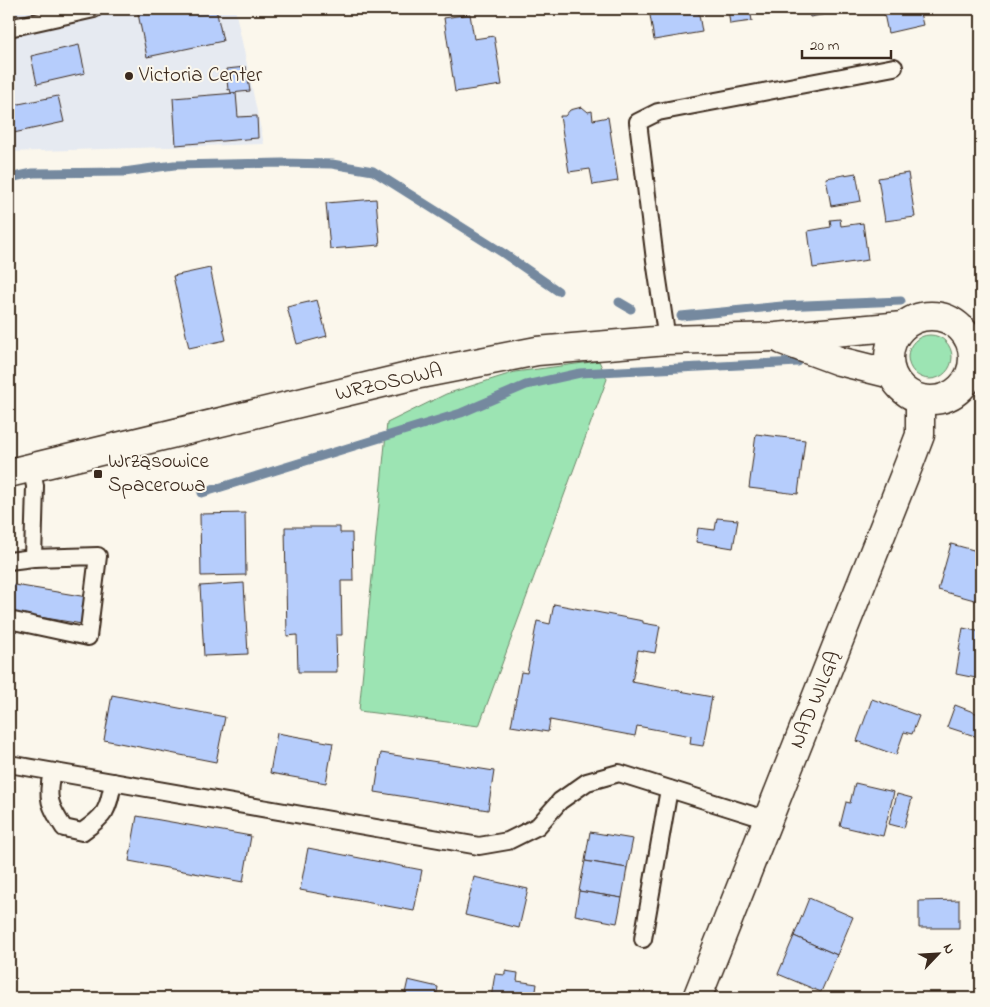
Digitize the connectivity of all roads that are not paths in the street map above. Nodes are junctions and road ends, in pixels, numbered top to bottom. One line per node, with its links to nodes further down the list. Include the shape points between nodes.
1 (94, 9): 2 (lane)
2 (9, 28)
3 (894, 67): 6 (lane, via 658,112 638,122)
4 (903, 326): 5 (street, WRZOSOWA); 7 (street, via 915,318 944,317 958,324); 8 (street, via 894,336 890,348)
5 (776, 337): 6 (street, WRZOSOWA); 8 (street, WRZOSOWA, via 839,361)
6 (667, 340): 10 (street, WRZOSOWA, via 537,351 430,372)
7 (977, 348): 9 (street, via 971,373 956,393 945,399)
8 (891, 374): 9 (street, via 908,394)
9 (920, 399): 18 (street, NAD WILGĄ, via 920,435)
10 (20, 471): 11 (lane, via 35,486)
11 (33, 558): 12 (lane); 13 (lane, via 98,556 88,637)
12 (9, 561)
13 (9, 620)
14 (9, 764): 15 (lane)
15 (52, 772): 16 (lane); 16 (lane, via 48,789 52,811 64,828 82,832 101,819 109,804)
16 (113, 782): 17 (lane, via 479,846 508,841 538,826 560,801 587,782 619,773)
17 (669, 789): 18 (lane); 19 (lane)
18 (768, 820): 20 (street, NAD WILGĄ)
19 (644, 938)
20 (697, 998)

